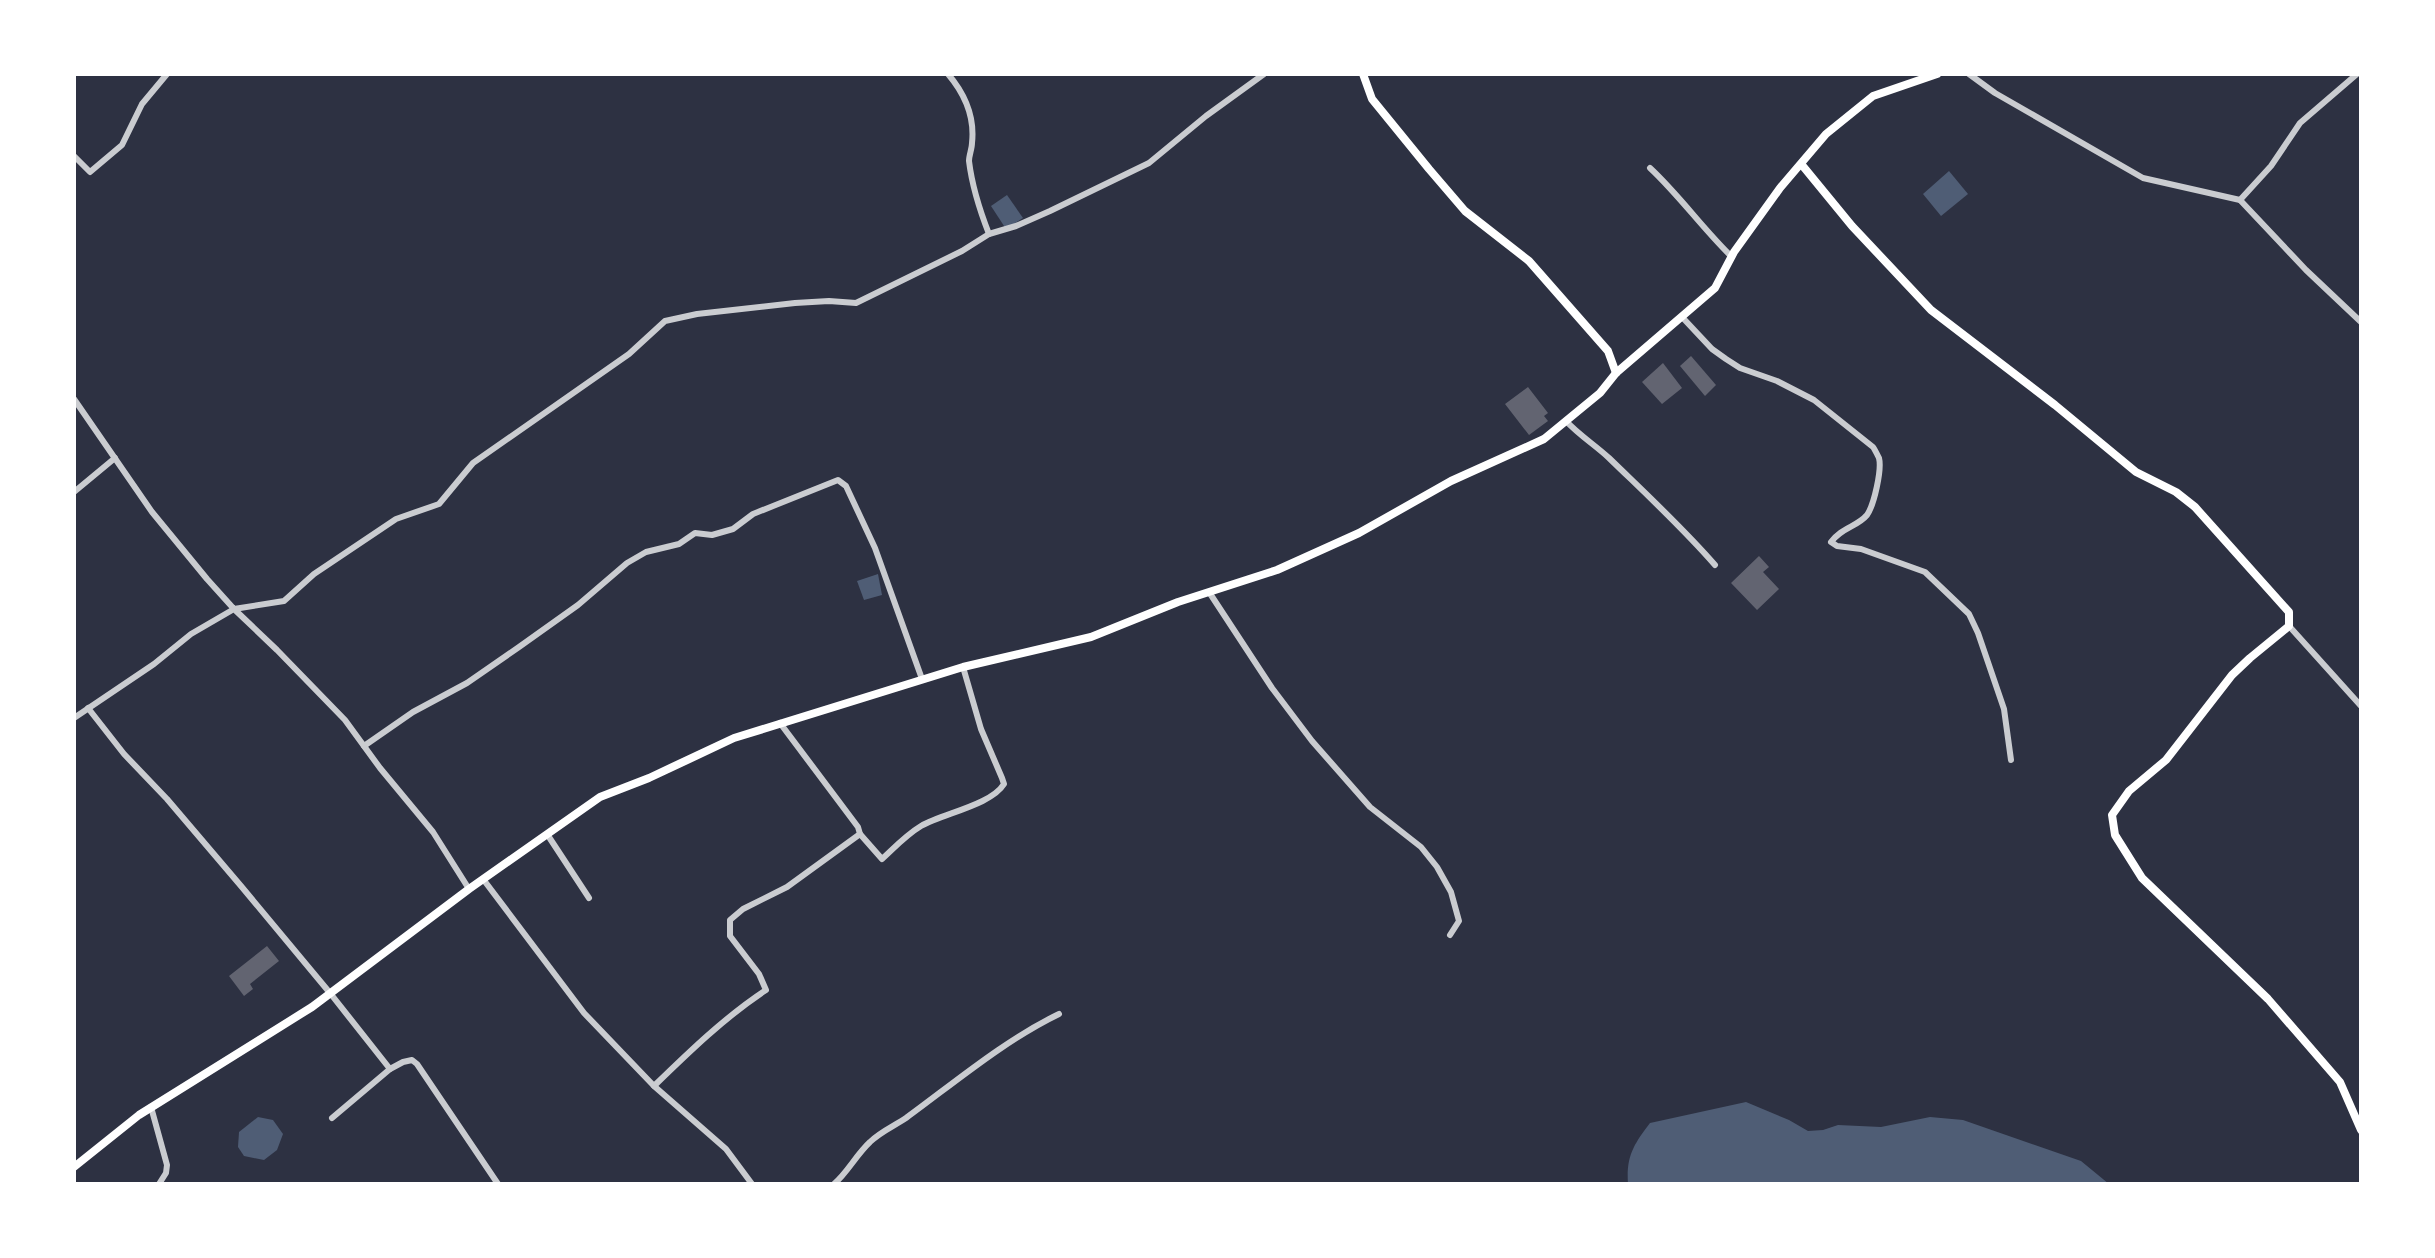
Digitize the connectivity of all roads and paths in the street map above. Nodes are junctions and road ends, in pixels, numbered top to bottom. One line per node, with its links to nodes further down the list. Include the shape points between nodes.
1 (167, 74): 8 (street, via 142,104 122,145 90,172)
2 (948, 74): 12 (street, via 970,111 969,158)
3 (1264, 74): 12 (street, via 1149,163)
4 (1363, 74): 16 (main road, via 1372,99 1429,169 1465,211 1529,261 1608,351)
5 (1937, 74): 9 (main road, via 1873,96 1826,134)
6 (1969, 74): 11 (street, via 2143,178)
7 (2357, 74): 11 (street, via 2300,123)
8 (74, 156)
9 (1802, 165): 13 (main road); 24 (main road, via 1931,310 2136,472 2195,507 2289,612)
10 (1650, 168): 13 (street)
11 (2240, 200): 15 (street)
12 (989, 234): 23 (street, via 856,303 795,303 665,321 629,354 473,463 439,504 396,519 314,574 284,601)
13 (1732, 257): 14 (main road, via 1715,288)
14 (1682, 317): 16 (main road); 32 (street, via 1726,359 1814,400 1873,447 1879,464 1869,513 1831,542 1925,572 1969,614 2004,709)
15 (2361, 322)
16 (1616, 373): 18 (main road)
17 (74, 399): 19 (street)
18 (1566, 421): 21 (street, via 1662,508); 22 (main road, via 1544,439 1451,481 1359,533 1277,570)
19 (115, 458): 20 (street); 23 (street, via 152,512)
20 (74, 492)
21 (1715, 565)
22 (1209, 592): 25 (main road, via 1091,637); 38 (street, via 1312,741 1370,807 1421,847 1437,867 1459,921)
23 (234, 609): 28 (street); 31 (street, via 345,720)
24 (2289, 626): 27 (street); 45 (main road, via 2232,675 2166,760 2129,791 2112,815 2115,835 2142,878 2268,999 2340,1082)
25 (963, 667): 26 (main road); 34 (street, via 1002,789 918,828 882,859)
26 (922, 679): 30 (main road); 31 (street, via 875,548 846,486 838,480 753,514 733,529 695,533 679,544 646,552 480,674)
27 (2361, 706)
28 (88, 708): 29 (street); 39 (street)
29 (74, 718)
30 (780, 723): 33 (main road, via 600,797); 34 (street)
31 (364, 746): 36 (street, via 433,832)
32 (2011, 760)
33 (547, 834): 35 (main road); 37 (street)
34 (860, 834): 42 (street, via 730,920 730,936 766,990 714,1029)
35 (483, 879): 36 (main road); 42 (street, via 584,1013)
36 (469, 889): 39 (main road)
37 (589, 898)
38 (1450, 935)
39 (330, 993): 41 (street); 43 (main road)
40 (1059, 1014): 50 (street, via 873,1139)
41 (390, 1069): 44 (street); 48 (street, via 412,1060 417,1064)
42 (654, 1086): 49 (street, via 726,1149)
43 (151, 1107): 46 (main road); 47 (street, via 167,1165)
44 (332, 1118)
45 (2361, 1130)
46 (74, 1167)
47 (159, 1184)
48 (498, 1184)
49 (752, 1184)
50 (834, 1184)

